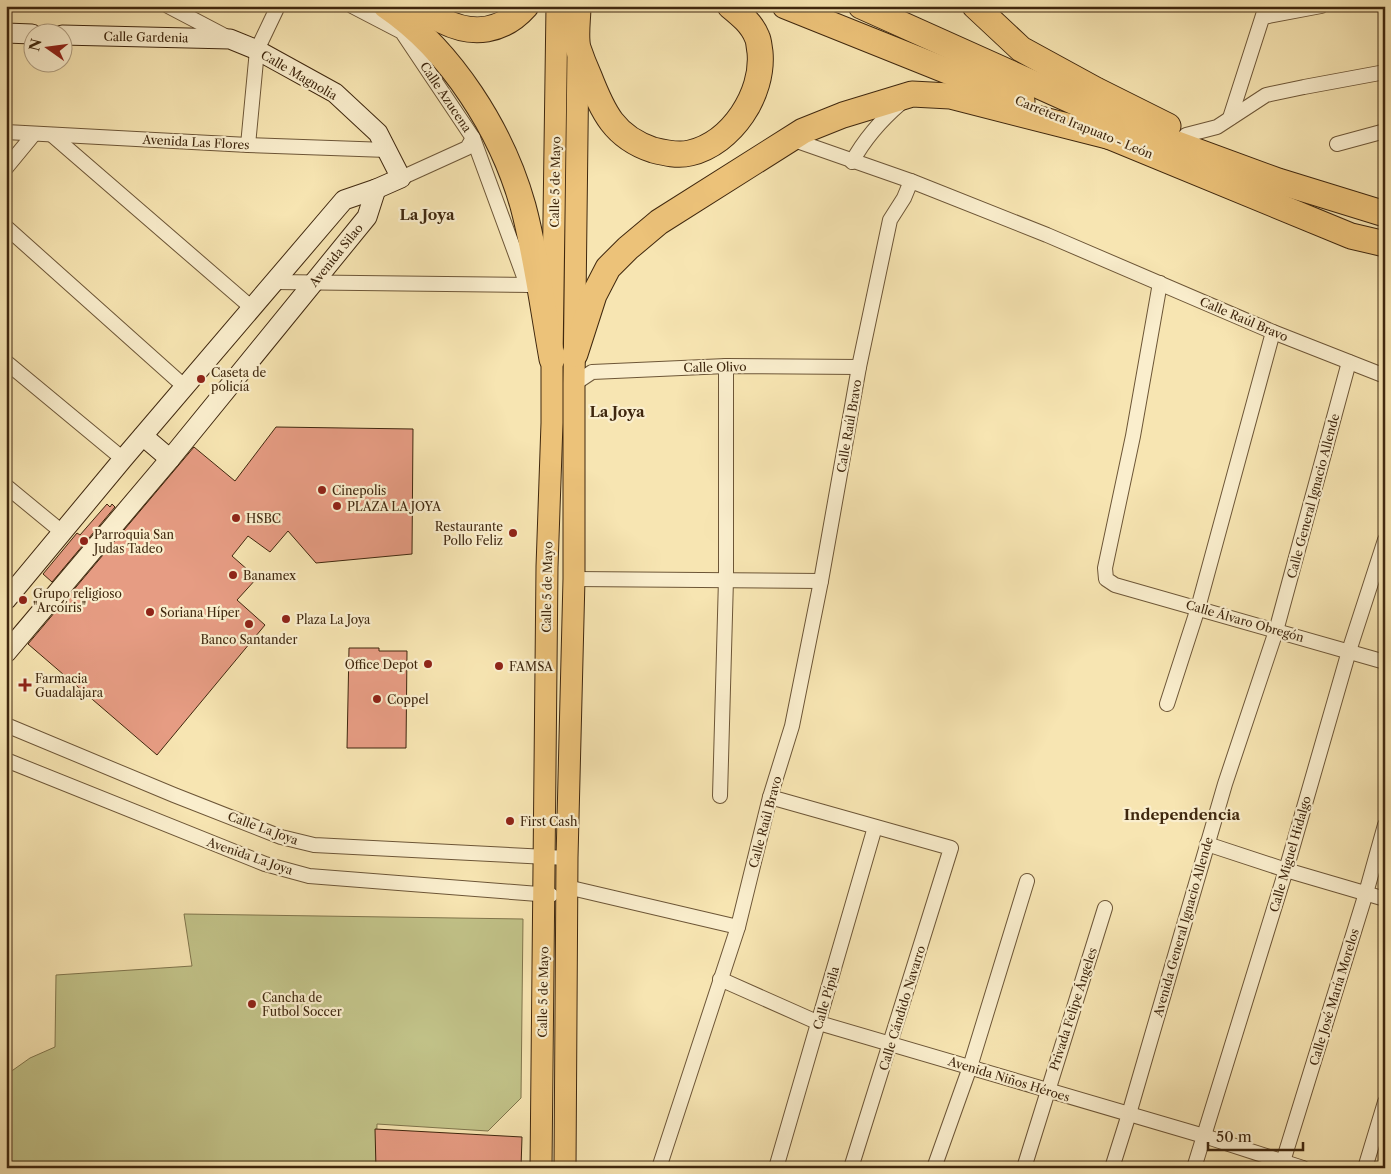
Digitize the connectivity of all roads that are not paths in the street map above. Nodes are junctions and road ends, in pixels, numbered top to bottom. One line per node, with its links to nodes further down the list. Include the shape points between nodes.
1 (168, 6): 18 (street, Calle Magnolia)
2 (278, 6): 20 (street)
3 (352, 6): 30 (street, Calle Azucena, via 402,32)
4 (386, 6): 47 (highway, via 430,42 455,72 496,139 512,172 523,207)
5 (420, 6): 6 (highway, via 449,24 482,30 500,26)
6 (526, 6)
7 (557, 6): 50 (main road, Calle 5 de Mayo)
8 (578, 6): 19 (highway)
9 (730, 6): 19 (highway, via 746,18 758,38 761,65 747,108 731,129 707,148 689,154 666,154 627,138 608,119)
10 (785, 6): 29 (highway, Carretera Irapuato - León)
11 (861, 6): 40 (highway, Carretera Irapuato - León, via 1128,126)
12 (975, 6): 28 (highway, via 1021,49)
13 (1314, 7): 14 (street)
14 (1265, 12): 23 (street)
15 (6, 33): 16 (street)
16 (22, 34)
17 (72, 34): 18 (street, Calle Gardenia)
18 (230, 39): 20 (street, Calle Magnolia)
19 (578, 46): 50 (main road, Calle 5 de Mayo)
20 (257, 50): 33 (street); 34 (street, Calle Magnolia, via 335,93 378,133)
21 (1385, 72): 23 (street, via 1266,95)
22 (912, 94): 29 (highway, via 950,96); 31 (highway, via 843,116); 35 (street, via 882,119 862,142)
23 (1230, 118): 28 (street, via 1217,128)
24 (1385, 131): 32 (street)
25 (6, 132): 26 (street, Avenida Las Flores)
26 (34, 134): 27 (street, Avenida Las Flores); 36 (street)
27 (52, 135): 33 (street, Avenida Las Flores); 48 (street)
28 (1186, 135): 40 (highway)
29 (1111, 137): 43 (highway, Carretera Irapuato - León, via 1351,236)
30 (474, 138): 37 (street, Calle Azucena, via 467,148); 47 (street)
31 (791, 139): 35 (street); 50 (highway, via 659,222 628,248 608,268)
32 (1337, 144)
33 (248, 145): 34 (street, Avenida Las Flores)
34 (386, 150): 37 (street, Calle Magnolia)
35 (852, 162): 38 (street)
36 (6, 168)
37 (401, 178): 39 (street)
38 (911, 181): 45 (street, Calle Raúl Bravo); 54 (street, Calle Raúl Bravo, via 890,220)
39 (376, 189): 44 (street, via 344,200); 46 (street, Avenida Silao, via 367,217)
40 (1336, 200): 41 (highway, Carretera Irapuato - León)
41 (1385, 214)
42 (6, 227): 57 (street)
43 (1385, 244)
44 (274, 282): 46 (street); 48 (street)
45 (1160, 283): 49 (street, Calle Raúl Bravo); 69 (street, Calle Álvaro Obregón, via 1106,579 1115,585)
46 (312, 284): 47 (street); 60 (street, Avenida Silao)
47 (532, 285): 50 (highway)
48 (252, 308): 57 (street)
49 (1273, 332): 52 (street, Calle Raúl Bravo); 69 (street)
50 (563, 356): 56 (main road, Calle 5 de Mayo); 82 (main road, Calle 5 de Mayo, via 552,423 547,574)
51 (6, 362): 59 (street)
52 (1349, 362): 55 (street, Calle Raúl Bravo); 70 (street, Calle General Ignacio Allende)
53 (726, 366): 54 (street, Calle Olivo); 56 (street, Calle Olivo, via 592,372); 66 (street)
54 (859, 367): 67 (street, Calle Raúl Bravo)
55 (1385, 376)
56 (574, 384): 65 (main road, Calle 5 de Mayo)
57 (185, 387): 58 (street)
58 (143, 436): 59 (street); 60 (street)
59 (123, 459): 62 (street)
60 (170, 459): 72 (street, Avenida Silao)
61 (6, 486): 62 (street)
62 (62, 532): 68 (street)
63 (1385, 540): 64 (street, Calle Miguel Hidalgo)
64 (1382, 556): 71 (street, Calle Miguel Hidalgo)
65 (574, 579): 66 (street); 83 (main road, Calle 5 de Mayo)
66 (726, 579): 67 (street); 77 (street)
67 (821, 581): 78 (street, Calle Raúl Bravo, via 792,726)
68 (6, 600)
69 (1198, 608): 70 (street, Calle Álvaro Obregón); 74 (street)
70 (1276, 631): 71 (street, Calle Álvaro Obregón); 81 (street, Avenida General Ignacio Allende)
71 (1348, 650): 73 (street, Calle Álvaro Obregón); 84 (street, Calle Miguel Hidalgo)
72 (6, 653)
73 (1385, 662)
74 (1167, 704)
75 (6, 725): 82 (street, Calle La Joya, via 281,837 314,845)
76 (6, 760): 88 (street, Avenida La Joya, via 246,856 308,876)
77 (720, 796)
78 (770, 797): 80 (street); 91 (street, Calle Raúl Bravo)
79 (1385, 825): 87 (street, Calle José María Morelos)
80 (875, 827): 93 (street, Calle Pípila); 94 (street, Calle Cándido Navarro, via 951,848)
81 (1207, 844): 84 (street); 98 (street, Avenida General Ignacio Allende)
82 (545, 857): 83 (street, Calle La Joya); 88 (main road, Calle 5 de Mayo)
83 (567, 858): 86 (main road, Calle 5 de Mayo)
84 (1286, 870): 87 (street); 99 (street, Calle Miguel Hidalgo)
85 (1027, 882): 95 (street)
86 (567, 892): 88 (street, Avenida La Joya); 91 (street); 102 (main road, Calle 5 de Mayo)
87 (1366, 893): 89 (street); 100 (street, Calle José María Morelos)
88 (544, 894): 101 (main road, Calle 5 de Mayo)
89 (1385, 899)
90 (1105, 908): 96 (street, Privada Felipe Ángeles)
91 (738, 928): 92 (street, Calle Raúl Bravo)
92 (720, 979): 93 (street, Avenida Niños Héroes); 103 (street, Calle Raúl Bravo)
93 (819, 1023): 94 (street, Avenida Niños Héroes); 104 (street, Calle Pípila)
94 (890, 1044): 95 (street, Avenida Niños Héroes); 105 (street, Calle Cándido Navarro)
95 (970, 1067): 96 (street, Avenida Niños Héroes); 106 (street)
96 (1047, 1091): 98 (street, Avenida Niños Héroes); 107 (street, Privada Felipe Ángeles)
97 (1385, 1102): 111 (street)
98 (1129, 1114): 99 (street, Avenida Niños Héroes); 108 (street, Avenida General Ignacio Allende)
99 (1204, 1136): 100 (street, Avenida Niños Héroes); 109 (street, Calle Miguel Hidalgo)
100 (1282, 1165): 110 (street, Avenida Niños Héroes)
101 (541, 1168)
102 (565, 1168)
103 (659, 1168)
104 (776, 1168)
105 (851, 1168)
106 (934, 1168)
107 (1024, 1168)
108 (1112, 1168)
109 (1194, 1168)
110 (1303, 1168)
111 (1365, 1168)

